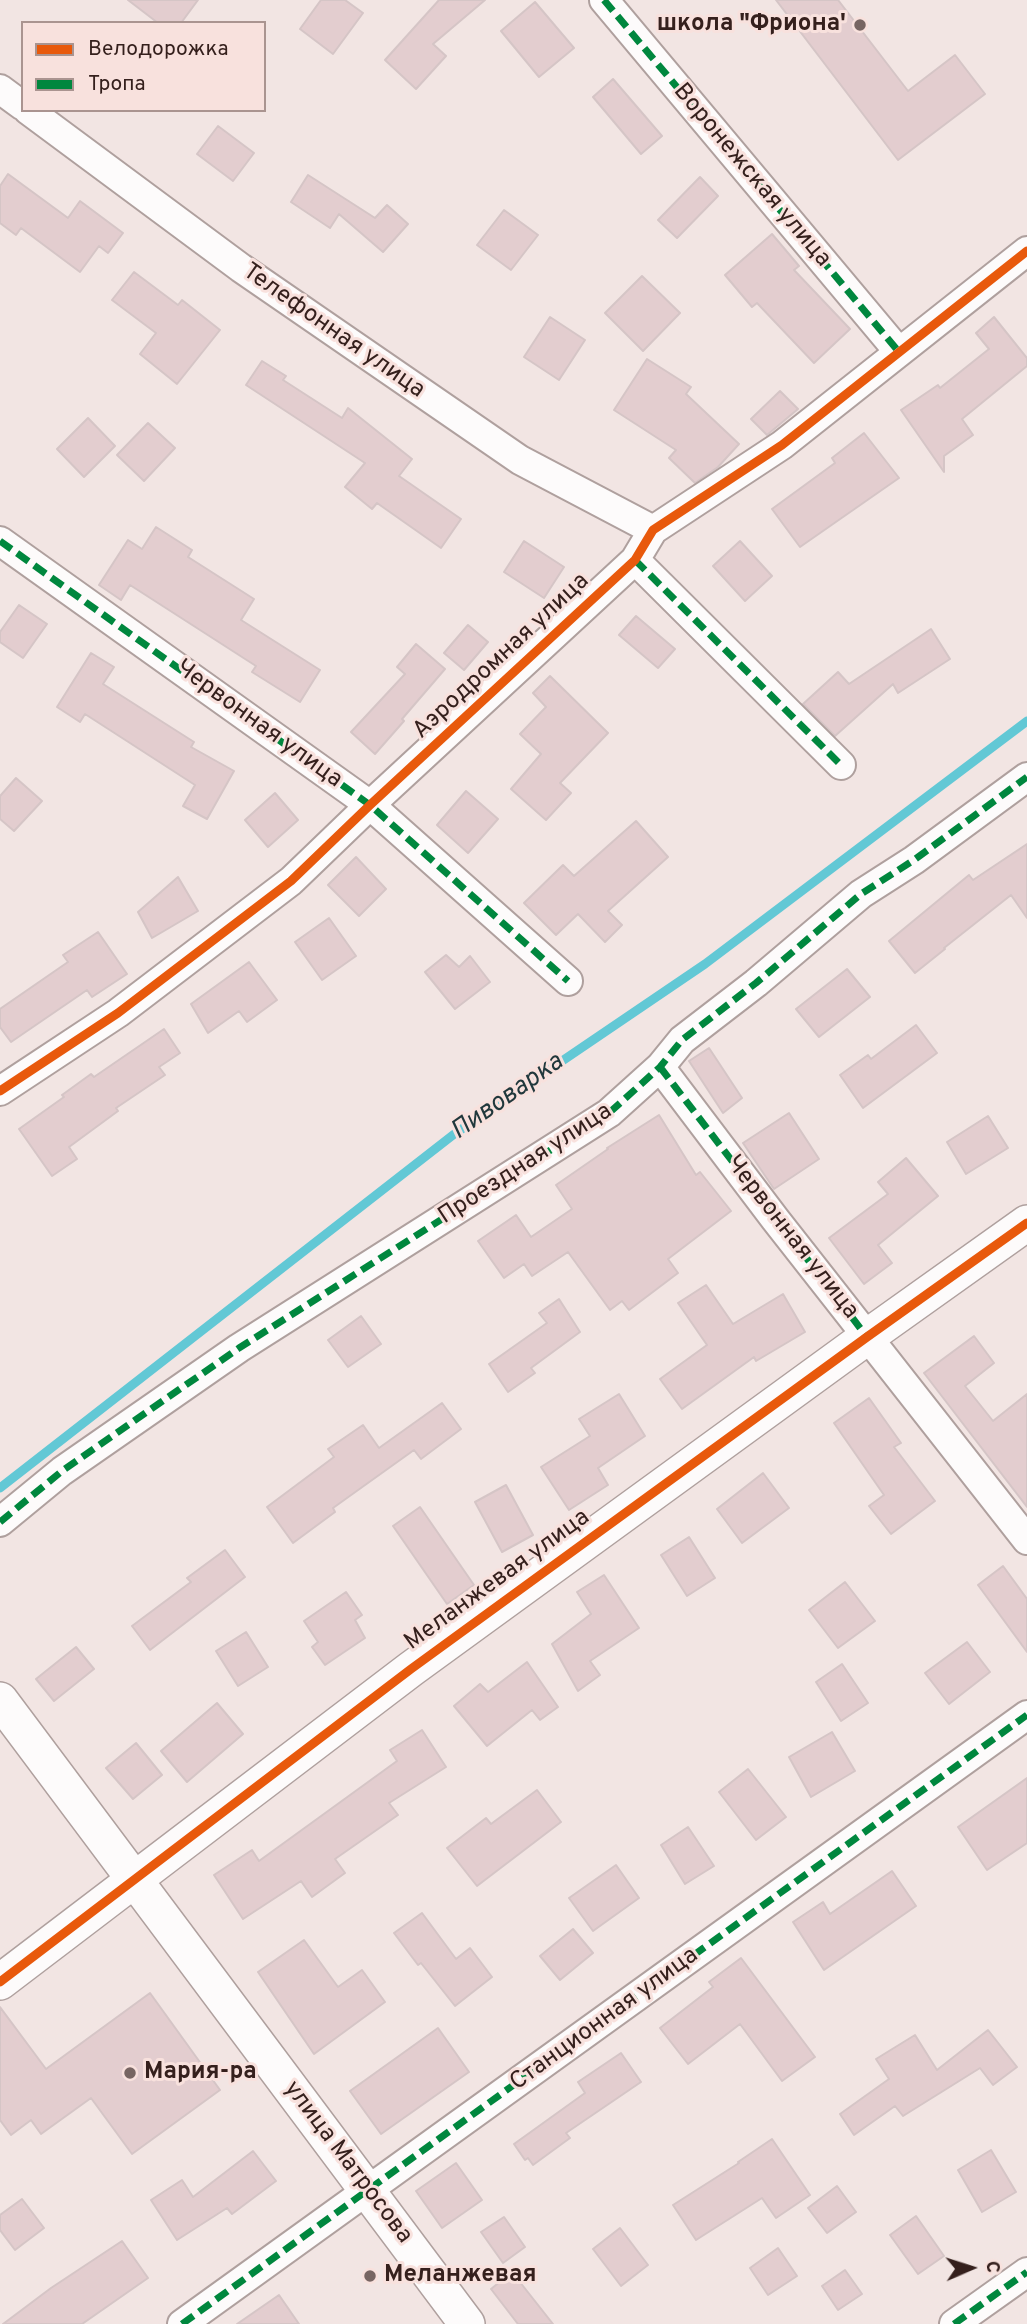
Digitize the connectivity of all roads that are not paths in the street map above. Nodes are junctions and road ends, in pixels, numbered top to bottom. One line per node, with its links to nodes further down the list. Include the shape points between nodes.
1 (604, 0): 6 (street, Воронежская улица)
2 (0, 89): 3 (street)
3 (21, 105)
4 (31, 112): 7 (street, Телефонная улица, via 241,268 520,460)
5 (1027, 251): 6 (street, Аэродромная улица)
6 (899, 352): 7 (street, Аэродромная улица, via 782,445)
7 (653, 530): 9 (street, Аэродромная улица)
8 (0, 541): 12 (street, Червонная улица)
9 (635, 561): 10 (street); 12 (street, Аэродромная улица)
10 (841, 765)
11 (1027, 777): 14 (street, Проездная улица, via 861,894 682,1040)
12 (370, 805): 13 (street, Червонная улица); 15 (street, Аэродромная улица, via 291,881 118,1013)
13 (568, 981)
14 (660, 1067): 17 (street, Червонная улица); 18 (street, Проездная улица, via 609,1113 239,1348 62,1471)
15 (0, 1090)
16 (1027, 1223): 17 (street, Меланжевая улица)
17 (867, 1337): 19 (street, Червонная улица); 22 (street, Меланжевая улица, via 411,1668)
18 (0, 1521)
19 (1027, 1540)
20 (0, 1700): 22 (street, улица Матросова)
21 (1027, 1716): 24 (street, Станционная улица)
22 (134, 1880): 23 (street, Меланжевая улица); 24 (street, улица Матросова)
23 (0, 1982)
24 (368, 2191): 26 (street, Станционная улица); 27 (street, улица Матросова)
25 (1027, 2272): 28 (street)
26 (182, 2324)
27 (467, 2324)
28 (954, 2324)

